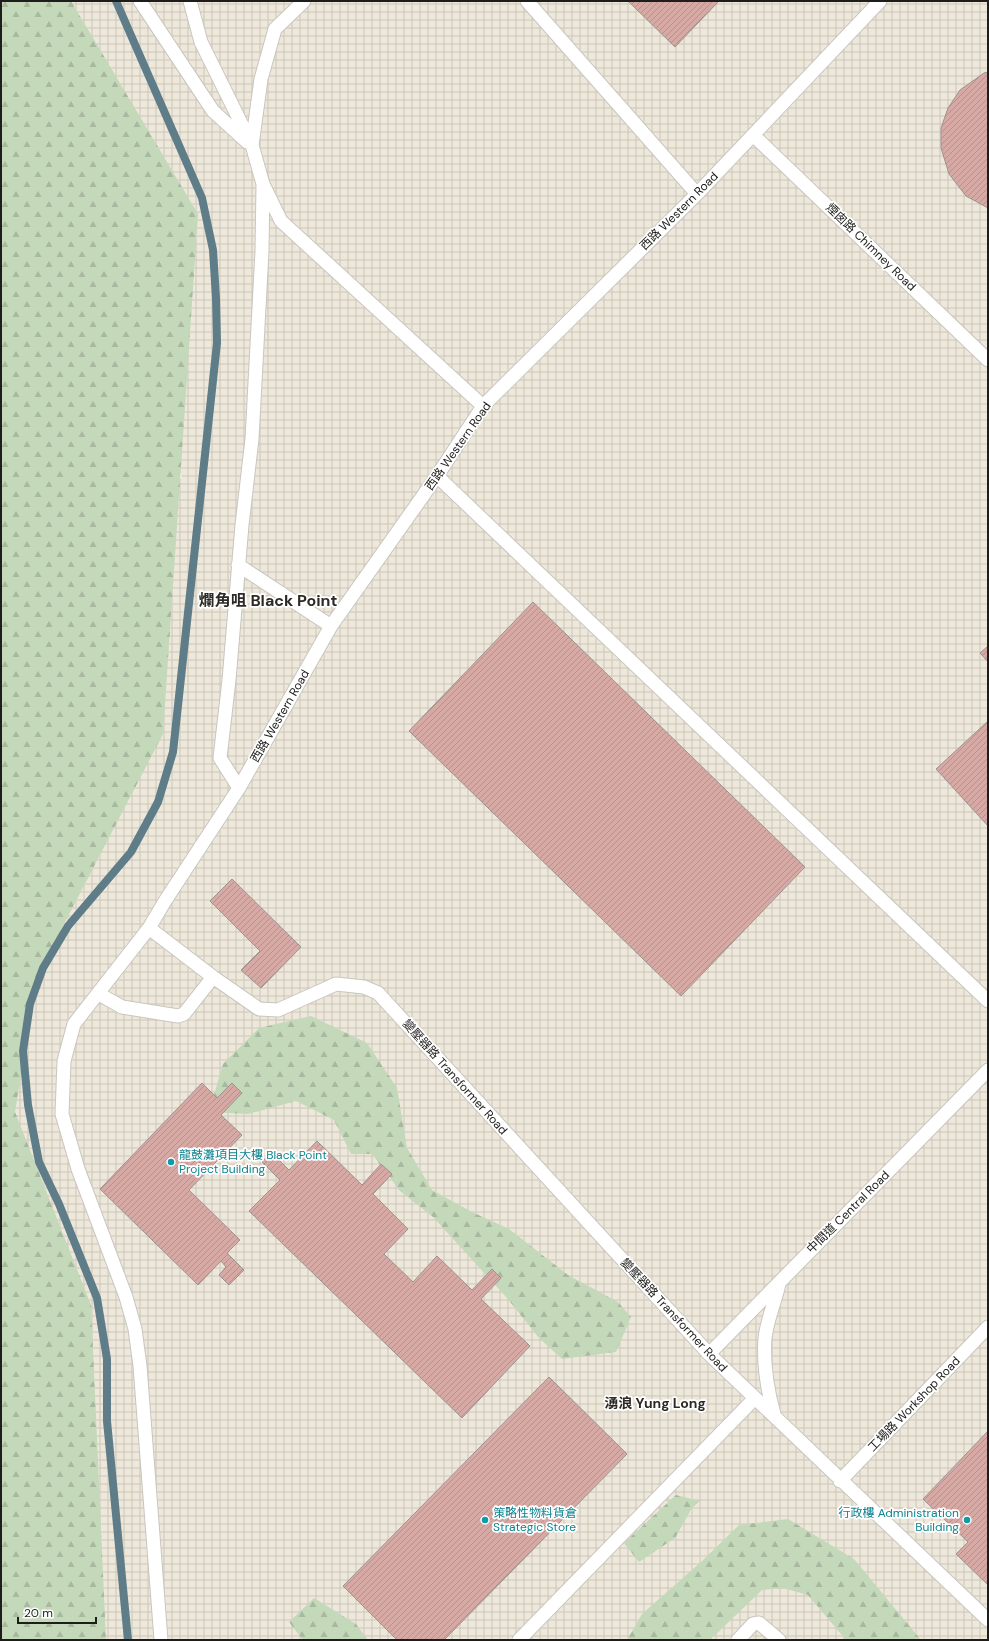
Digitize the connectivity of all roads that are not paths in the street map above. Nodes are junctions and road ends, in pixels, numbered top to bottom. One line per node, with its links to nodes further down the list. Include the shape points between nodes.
1 (140, 1): 7 (lane, via 213,111)
2 (190, 1): 7 (lane, via 201,42)
3 (304, 1): 7 (lane, via 275,29 261,79)
4 (527, 1): 9 (lane)
5 (880, 1): 6 (lane, 西路 Western Road)
6 (753, 135): 9 (lane, 西路 Western Road); 10 (lane, 煙囱路 Chimney Road)
7 (252, 145): 8 (lane)
8 (263, 184): 11 (lane, via 281,221); 13 (lane, via 252,439)
9 (697, 194): 11 (lane, 西路 Western Road)
10 (988, 360)
11 (483, 406): 12 (lane, 西路 Western Road)
12 (437, 476): 14 (lane, 西路 Western Road); 19 (lane)
13 (238, 565): 14 (lane); 15 (lane, via 220,758)
14 (331, 626): 15 (lane, 西路 Western Road)
15 (239, 788): 16 (lane, 西路 Western Road)
16 (149, 928): 17 (lane); 18 (lane, 西路 Western Road)
17 (214, 977): 18 (lane, via 184,1014 178,1016 122,1007); 23 (lane, 變壓器路 Transformer Road, via 259,1009 269,1010 278,1010 336,984 364,987 378,993)
18 (99, 994): 28 (lane, 西路 Western Road, via 74,1024 64,1061 62,1114 78,1169 126,1297 135,1329)
19 (988, 1001)
20 (988, 1070): 21 (lane, 中間道 Central Road)
21 (779, 1282): 23 (lane, 中間道 Central Road); 25 (lane, via 766,1337 764,1367)
22 (988, 1327): 26 (lane, 工場路 Workshop Road)
23 (709, 1354): 24 (lane, 變壓器路 Transformer Road)
24 (755, 1398): 25 (lane, 變壓器路 Transformer Road); 29 (lane)
25 (774, 1414): 26 (lane, 變壓器路 Transformer Road)
26 (840, 1481): 27 (lane, 變壓器路 Transformer Road)
27 (988, 1620)
28 (161, 1640)
29 (519, 1640)
30 (738, 1640): 31 (lane, via 753,1624 759,1622)
31 (780, 1640)

